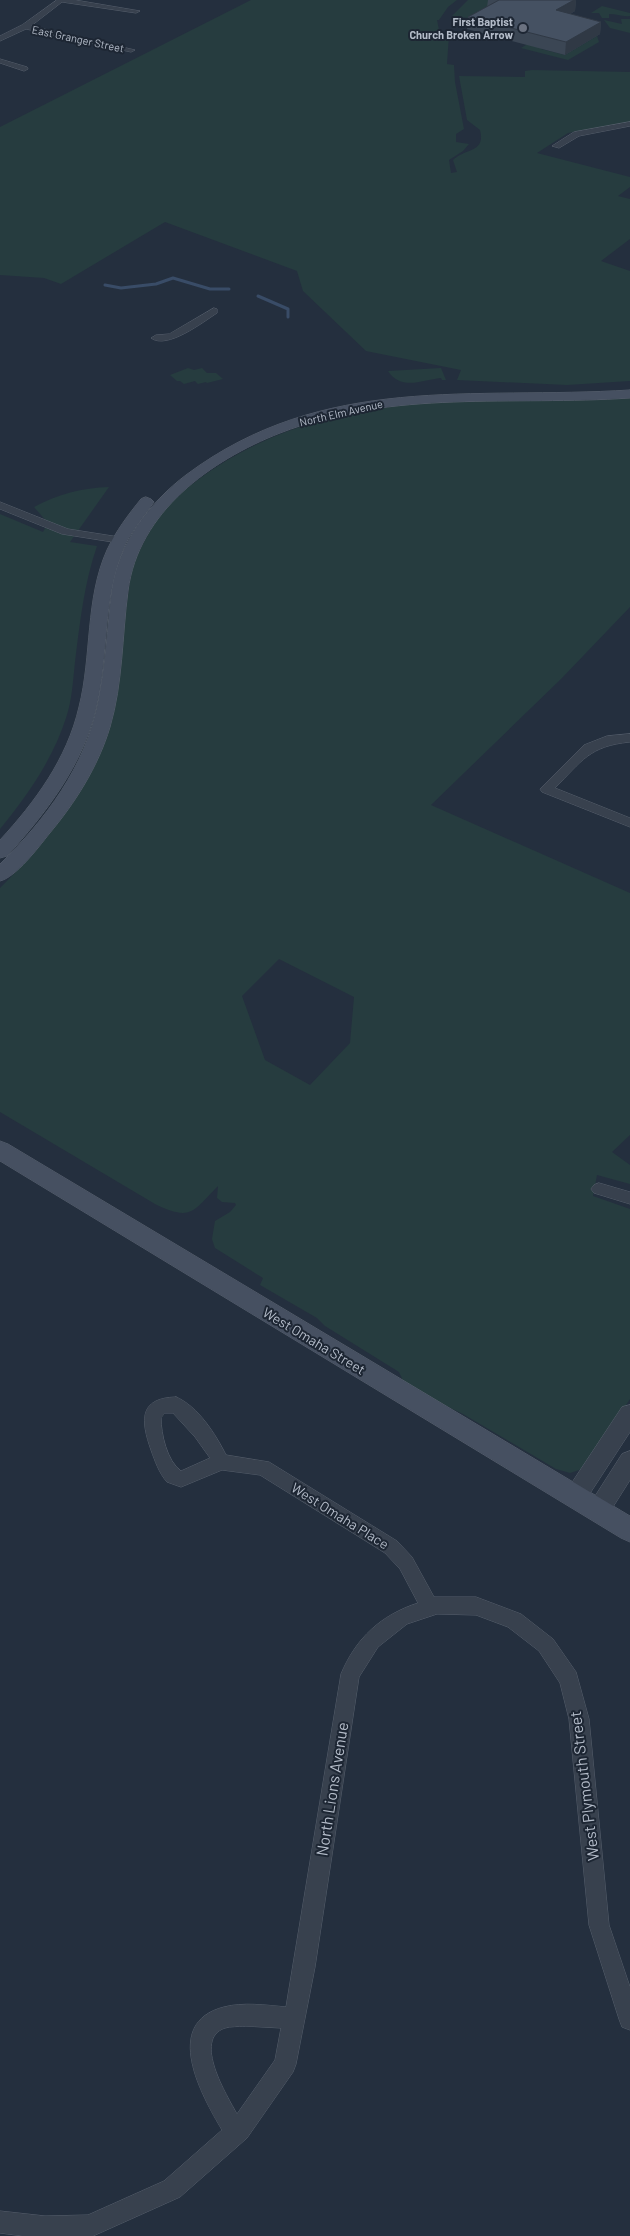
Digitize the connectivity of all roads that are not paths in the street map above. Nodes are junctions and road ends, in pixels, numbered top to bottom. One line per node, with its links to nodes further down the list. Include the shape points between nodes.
1 (61, 0): 2 (street); 3 (street)
2 (136, 12)
3 (25, 27): 4 (street); 5 (street, East Granger Street)
4 (0, 39)
5 (131, 50)
6 (0, 62): 7 (street)
7 (24, 69)
8 (630, 124): 9 (street, via 577,134)
9 (556, 146)
10 (214, 311): 11 (street, via 171,337)
11 (156, 338)
12 (630, 386): 14 (main road, North Elm Avenue, via 562,390 446,389)
13 (630, 394): 14 (main road, North Elm Avenue)
14 (390, 398): 16 (main road, North Elm Avenue, via 316,408 270,423 241,440 177,489)
15 (0, 505): 16 (street, via 66,532)
16 (127, 541): 19 (main road, North Elm Avenue, via 109,563 103,586 88,706 73,751 46,797); 20 (main road, North Elm Avenue, via 107,704 94,746 84,769 55,814)
17 (630, 738): 18 (street, via 607,740 588,748 546,789)
18 (630, 824)
19 (0, 852)
20 (0, 875)
21 (0, 1150): 27 (main road, West Omaha Street)
22 (599, 1189): 23 (street)
23 (630, 1198)
24 (630, 1414): 27 (street)
25 (630, 1461): 28 (street)
26 (221, 1462): 30 (street, West Omaha Place, via 263,1468 391,1547 406,1563)
27 (575, 1497): 28 (main road, West Omaha Street)
28 (598, 1511): 29 (main road, West Omaha Street)
29 (630, 1530)
30 (434, 1606): 31 (street, North Lions Avenue, via 401,1617 370,1641 350,1674); 32 (street, West Plymouth Street, via 476,1606 514,1620 546,1645 568,1679 579,1719 599,1925)
31 (294, 2018): 33 (street, North Lions Avenue, via 285,2064); 33 (street, via 232,2017 217,2020 202,2035 200,2048 210,2087)
32 (630, 2019)
33 (236, 2134): 34 (street, North Lions Avenue, via 172,2189 89,2226 45,2227)
34 (0, 2222)

